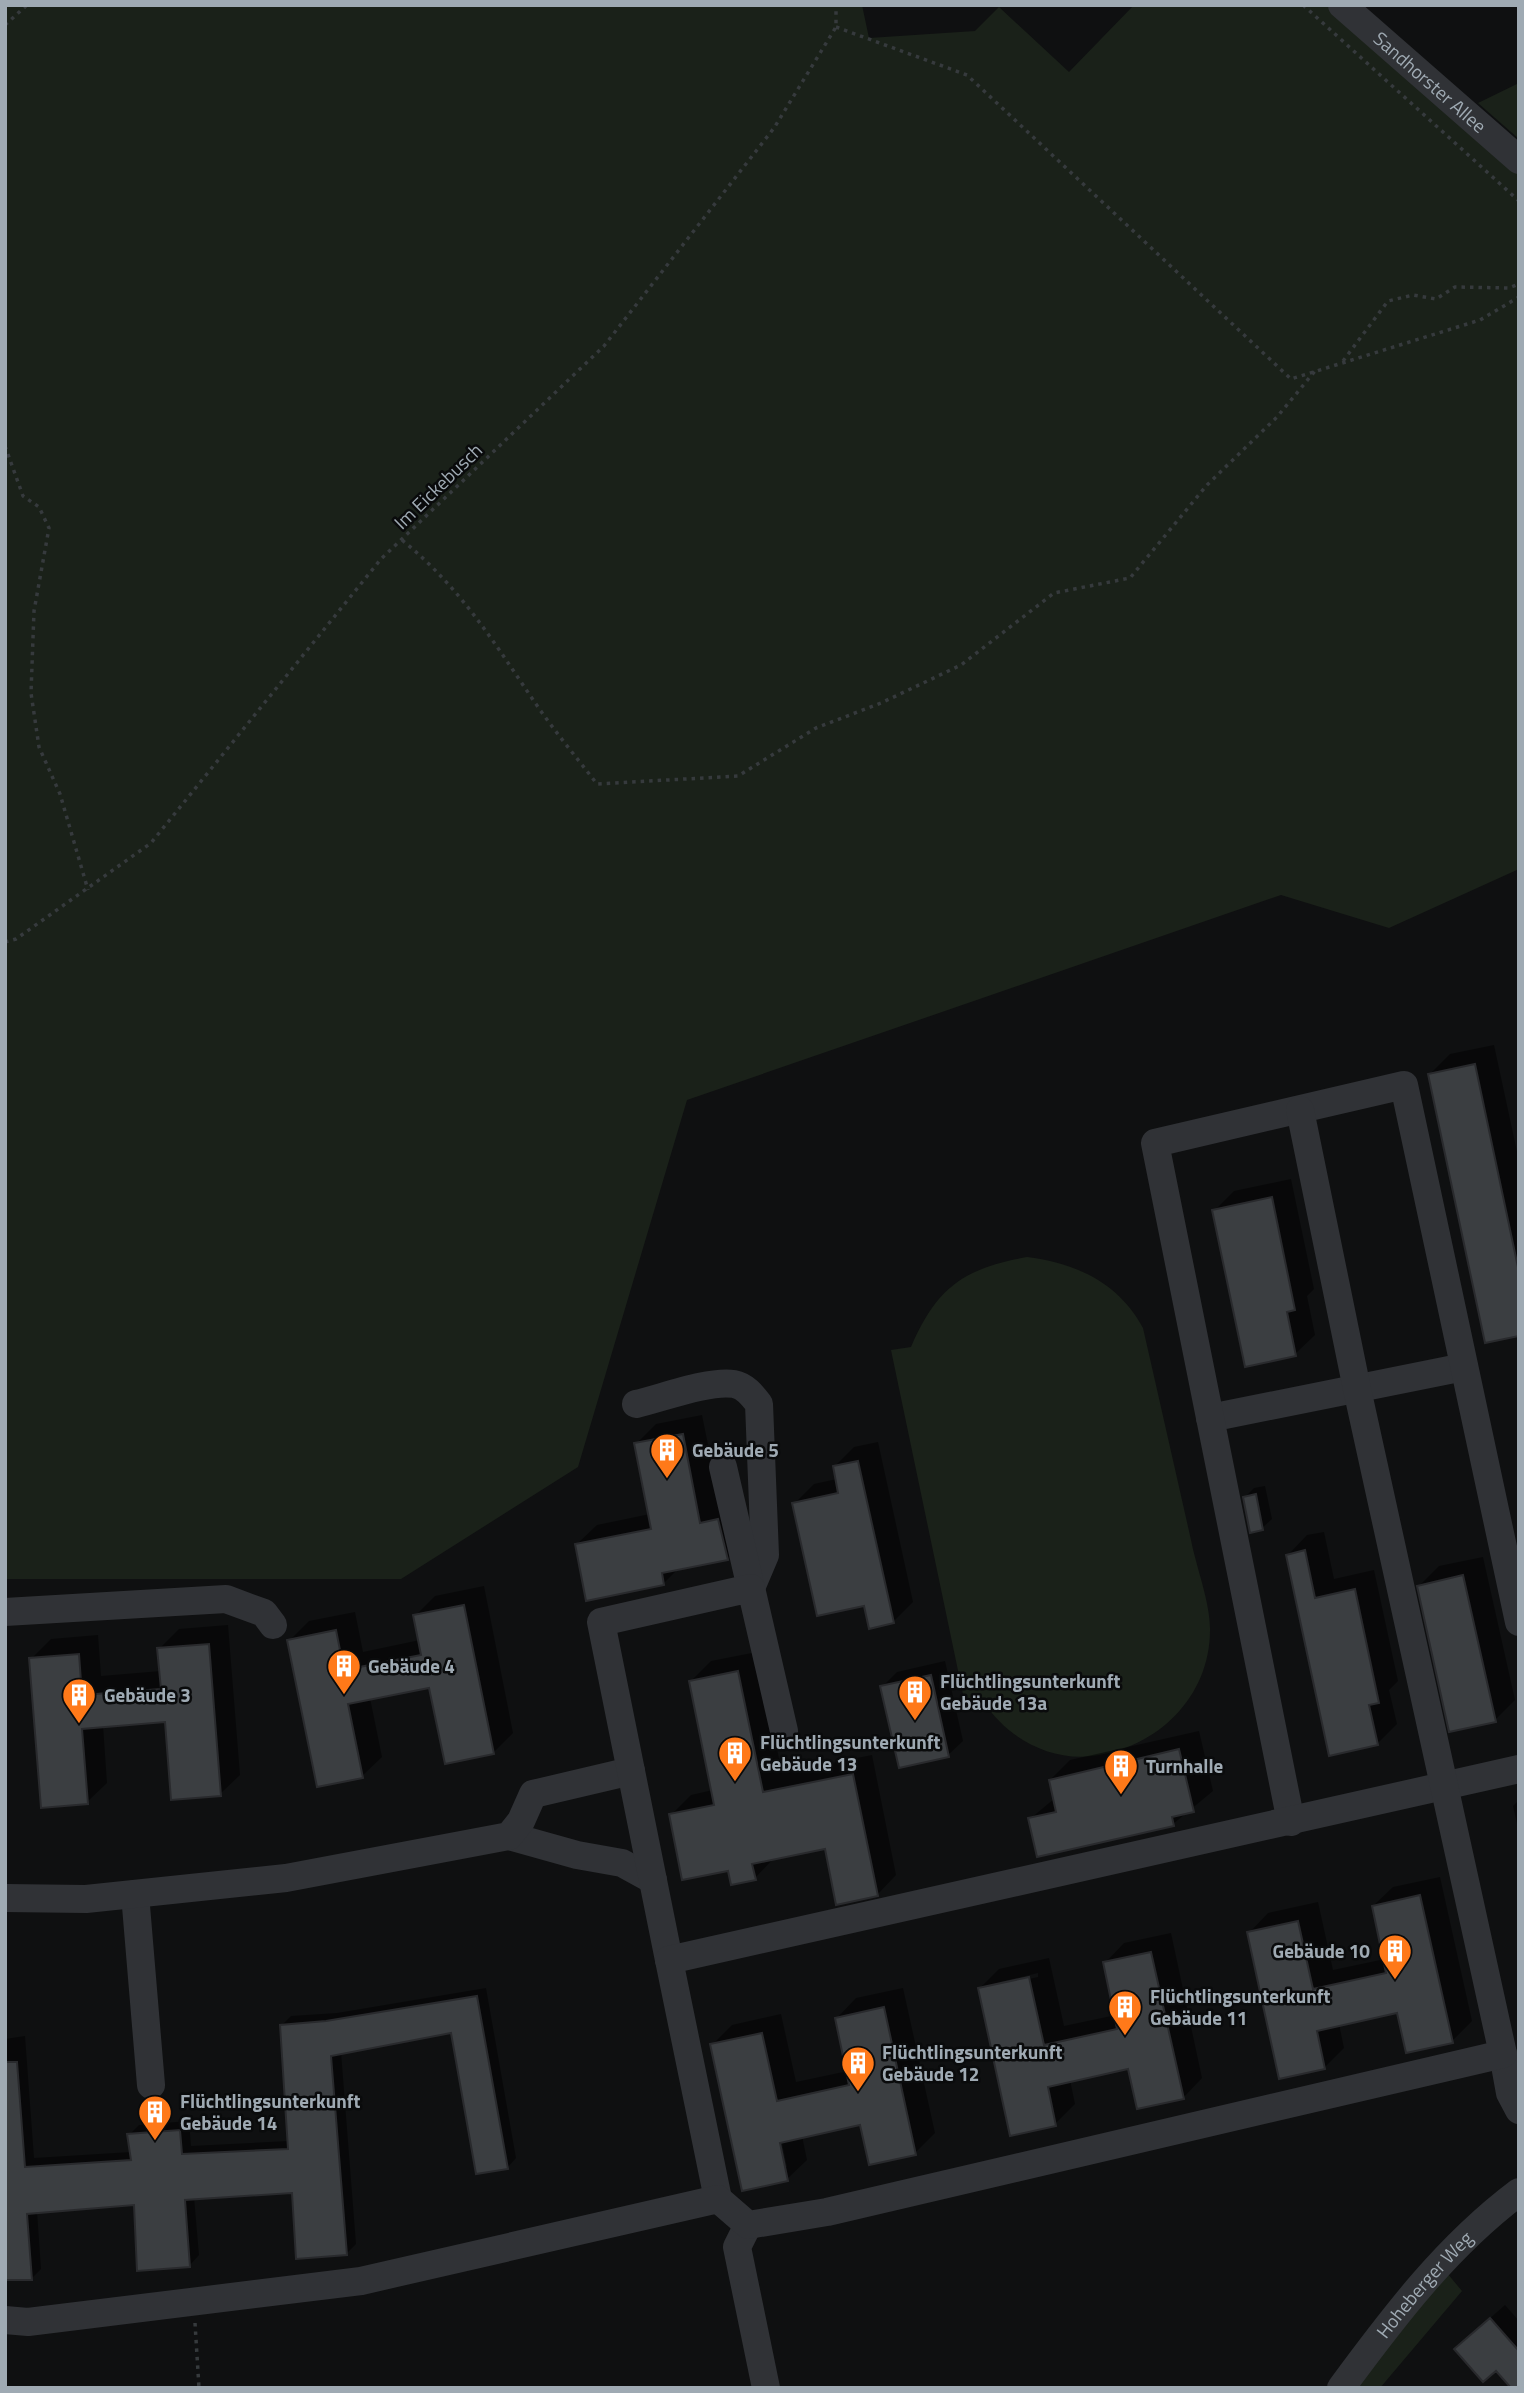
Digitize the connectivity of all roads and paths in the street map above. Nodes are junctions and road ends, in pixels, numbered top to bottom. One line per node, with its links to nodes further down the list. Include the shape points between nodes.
1 (27, 5): 5 (path)
2 (836, 5): 6 (path)
3 (1303, 5): 8 (path)
4 (1342, 5): 7 (street, Sandhorster Allee)
5 (5, 25)
6 (836, 27): 12 (path, via 967,75 1291,379); 14 (path, Im Eickebusch, via 774,128 604,346)
7 (1519, 160)
8 (1519, 201)
9 (1519, 284): 11 (path, via 1509,288 1455,287 1436,299 1413,295 1388,301)
10 (1519, 297): 11 (path, via 1480,320)
11 (1342, 363): 12 (path)
12 (1315, 371): 14 (path, via 1278,417 1207,485 1130,578 1054,593 961,665 816,728 738,776 597,784 539,708 491,634 432,565)
13 (5, 446): 15 (path, via 23,496 40,507 49,528 34,611 31,693 39,747 60,794)
14 (401, 540): 15 (path, Im Eickebusch, via 151,843)
15 (88, 890): 16 (path, Im Eickebusch)
16 (5, 942)
17 (1300, 1110): 18 (street, via 1404,1085); 19 (street); 21 (street, via 1155,1143)
18 (1464, 1367): 19 (street); 25 (street)
19 (1357, 1389): 21 (street); 30 (street)
20 (636, 1404): 23 (street, via 736,1384 759,1404 765,1555)
21 (1210, 1418): 31 (street)
22 (723, 1467): 23 (street)
23 (751, 1588): 27 (street); 29 (street, via 601,1622)
24 (5, 1612): 26 (street, via 226,1599 264,1613)
25 (1519, 1622)
26 (273, 1625)
27 (784, 1731)
28 (1519, 1769): 30 (street)
29 (631, 1771): 32 (street, via 533,1794); 33 (street)
30 (1444, 1786): 31 (street); 37 (street)
31 (1291, 1822): 36 (street)
32 (509, 1836): 33 (street, via 622,1863); 34 (street, via 286,1878)
33 (653, 1880): 36 (street)
34 (135, 1894): 35 (street); 38 (street)
35 (5, 1898)
36 (669, 1960): 41 (street)
37 (1503, 2054): 39 (street, via 1510,2093); 42 (street, via 827,2213)
38 (151, 2085)
39 (1519, 2110)
40 (1519, 2192): 47 (street, Hoheberger Weg, via 1456,2245)
41 (718, 2199): 42 (street); 43 (street, via 361,2281)
42 (748, 2225): 46 (street, via 737,2246)
43 (194, 2302): 44 (street, via 28,2322); 45 (path)
44 (5, 2320)
45 (199, 2388)
46 (766, 2388)
47 (1341, 2388)

